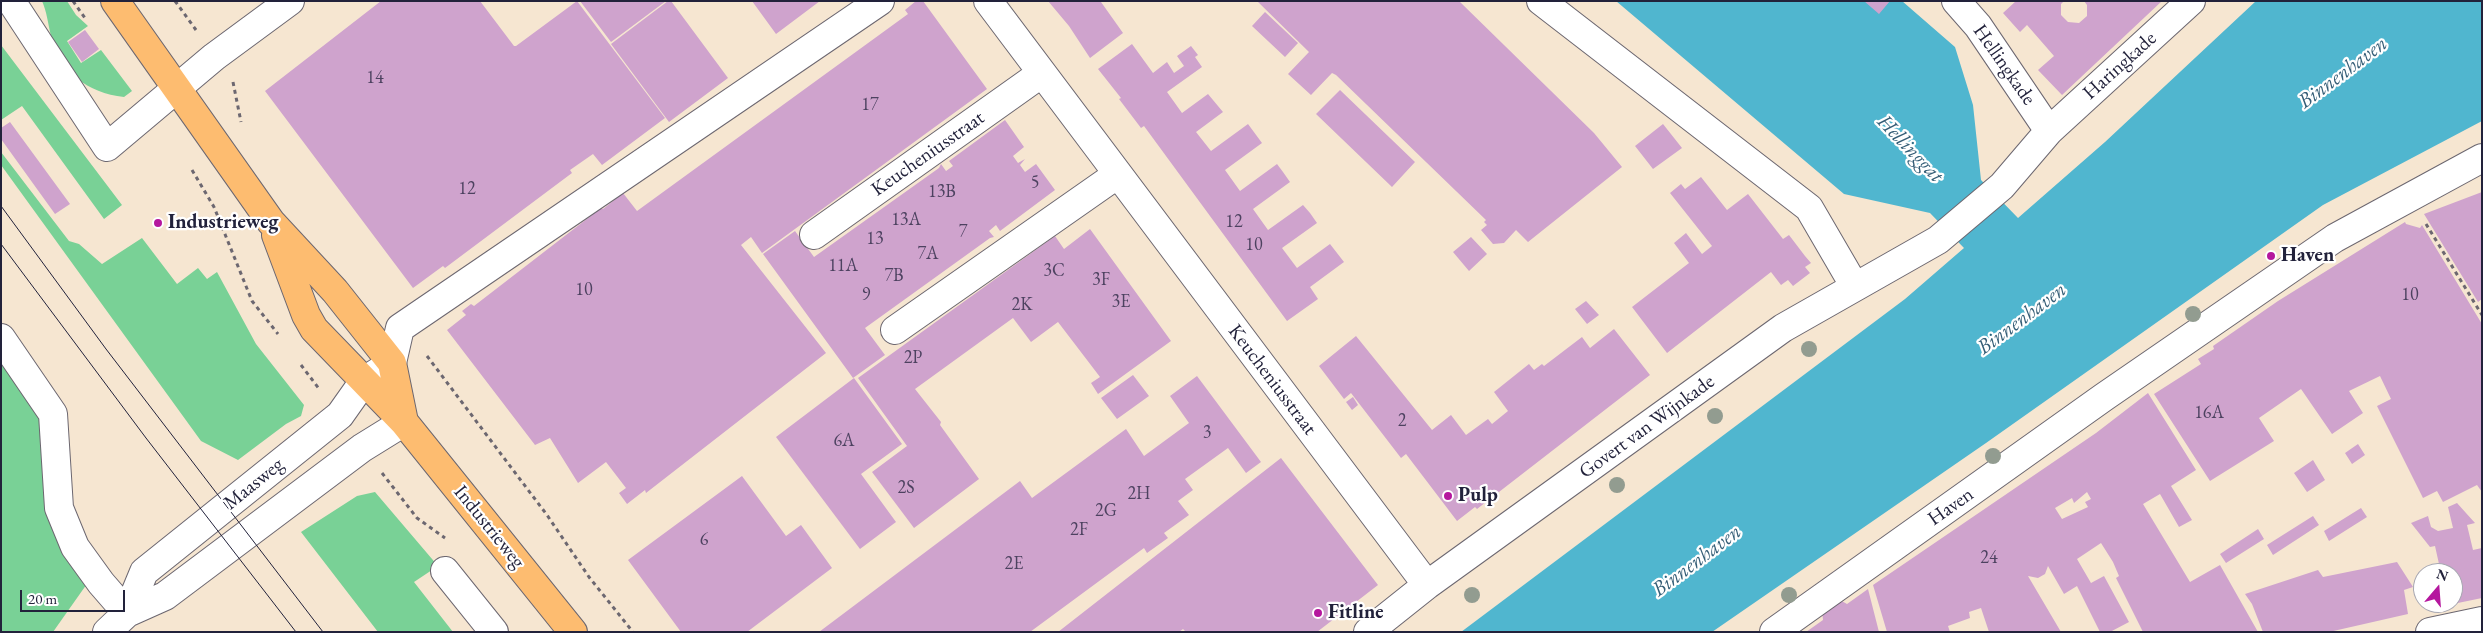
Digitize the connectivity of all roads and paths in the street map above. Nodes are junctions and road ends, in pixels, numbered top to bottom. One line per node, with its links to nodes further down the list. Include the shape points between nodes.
1 (11, 1): 12 (street, via 107,147)
2 (73, 1): 10 (path)
3 (115, 1): 12 (main road, Industrieweg)
4 (290, 1): 12 (street, via 214,57)
5 (880, 1): 25 (street, via 400,328)
6 (988, 1): 11 (street, Keucheniusstraat)
7 (1541, 1): 20 (street, via 1810,208)
8 (1956, 1): 13 (street, Hellingkade, via 1978,26)
9 (2191, 1): 13 (street, Haringkade)
10 (90, 24)
11 (1042, 73): 16 (street, Keucheniusstraat); 19 (street, Keucheniusstraat)
12 (177, 89): 18 (main road, Industrieweg)
13 (2049, 130): 20 (street, Govert van Wijnkade, via 2002,186 1938,240)
14 (2482, 158): 17 (street, Haven)
15 (189, 165): 24 (path, via 214,207 252,301)
16 (1118, 174): 22 (street); 29 (street, Keucheniusstraat)
17 (2410, 198): 21 (path); 36 (street, Haven, via 2327,244)
18 (271, 222): 25 (main road, Industrieweg, via 335,291); 26 (main road, Industrieweg, via 314,329)
19 (814, 235)
20 (1855, 287): 29 (street, Govert van Wijnkade, via 1783,328)
21 (2482, 315)
22 (895, 330)
23 (1, 338): 30 (street, via 53,414 59,508 75,548)
24 (283, 341)
25 (392, 363): 26 (street, Maasweg); 27 (main road, Industrieweg)
26 (364, 381): 27 (main road, Industrieweg); 30 (street, Maasweg, via 340,415 144,572)
27 (404, 422): 30 (street, Maasweg, via 362,448 165,596); 34 (main road, Industrieweg)
28 (445, 571): 33 (street)
29 (1427, 586): 35 (street, Govert van Wijnkade)
30 (127, 613): 32 (street, Maasweg)
31 (2482, 621): 37 (street)
32 (107, 632)
33 (494, 632)
34 (574, 632)
35 (1368, 632)
36 (1774, 632)
37 (2430, 632)

